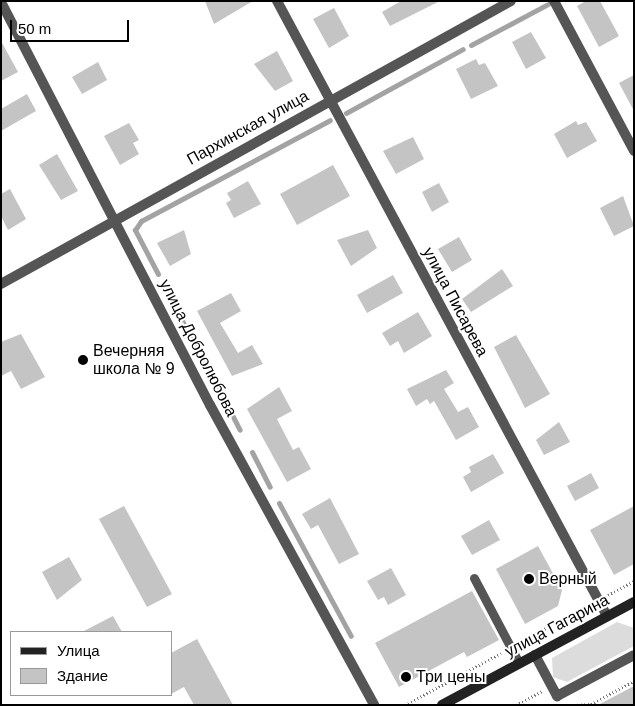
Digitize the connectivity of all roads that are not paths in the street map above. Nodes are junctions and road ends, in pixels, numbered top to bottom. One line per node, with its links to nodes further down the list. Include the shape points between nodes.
1 (277, 1): 5 (street, улица Писарева)
2 (511, 1): 5 (street, Пархинская улица)
3 (554, 1): 6 (street)
4 (1, 2): 7 (street, улица Добролюбова)
5 (329, 100): 7 (street, Пархинская улица); 11 (street, улица Писарева)
6 (634, 151)
7 (116, 220): 8 (street, Пархинская улица); 16 (street, улица Добролюбова, via 215,414)
8 (1, 284)
9 (474, 578): 14 (lane)
10 (632, 606): 11 (main road, улица Гагарина)
11 (607, 616): 12 (main road, улица Гагарина)
12 (535, 655): 14 (main road, улица Гагарина); 15 (street)
13 (634, 655): 15 (street)
14 (519, 663): 17 (main road, улица Гагарина)
15 (559, 700)
16 (374, 705)
17 (442, 705)

